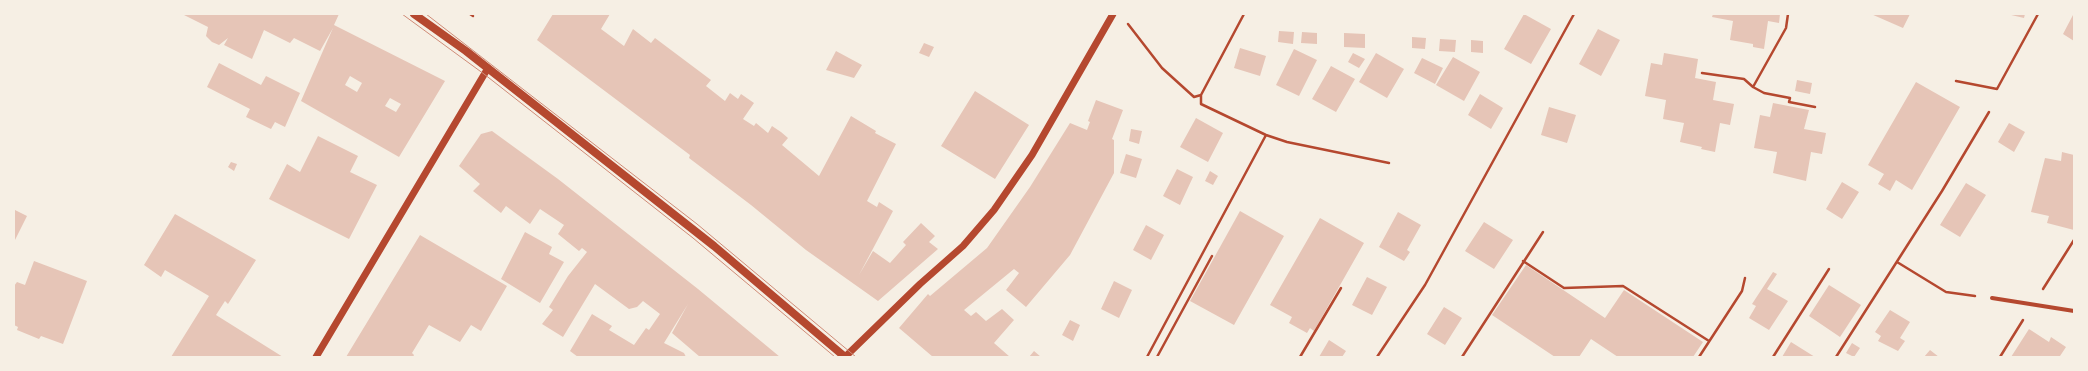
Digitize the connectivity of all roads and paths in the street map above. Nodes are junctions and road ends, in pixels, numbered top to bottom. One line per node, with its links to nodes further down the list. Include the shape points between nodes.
1 (414, 14): 8 (main road)
2 (1113, 14): 28 (street, via 1032,155 994,210 963,246)
3 (1244, 14): 12 (path)
4 (1574, 14): 32 (path, via 1424,285)
5 (1788, 14): 11 (path, via 1786,28)
6 (2038, 14): 10 (path, via 1996,89)
7 (1124, 21): 12 (path, via 1162,68 1194,97)
8 (488, 68): 27 (street); 28 (main road, via 714,246)
9 (1702, 73): 11 (path, via 1744,79)
10 (1956, 81)
11 (1753, 86): 13 (path, via 1764,93 1790,98 1789,102)
12 (1201, 95): 15 (path, via 1201,104)
13 (1815, 107)
14 (1989, 112): 20 (path)
15 (1266, 135): 16 (path, via 1287,142); 29 (path)
16 (1389, 163)
17 (1543, 232): 19 (path)
18 (1212, 256): 30 (path)
19 (1523, 261): 26 (path, via 1564,288 1623,286); 33 (path)
20 (1897, 262): 24 (path, via 1946,292); 36 (path)
21 (1829, 269): 35 (path)
22 (1745, 278): 26 (path, via 1742,291)
23 (1341, 288): 31 (path)
24 (1992, 298): 25 (street)
25 (2074, 311)
26 (1710, 341): 34 (path)
27 (316, 357)
28 (845, 357)
29 (1147, 357)
30 (1158, 357)
31 (1300, 357)
32 (1377, 357)
33 (1462, 357)
34 (1699, 357)
35 (1773, 357)
36 (1836, 357)

